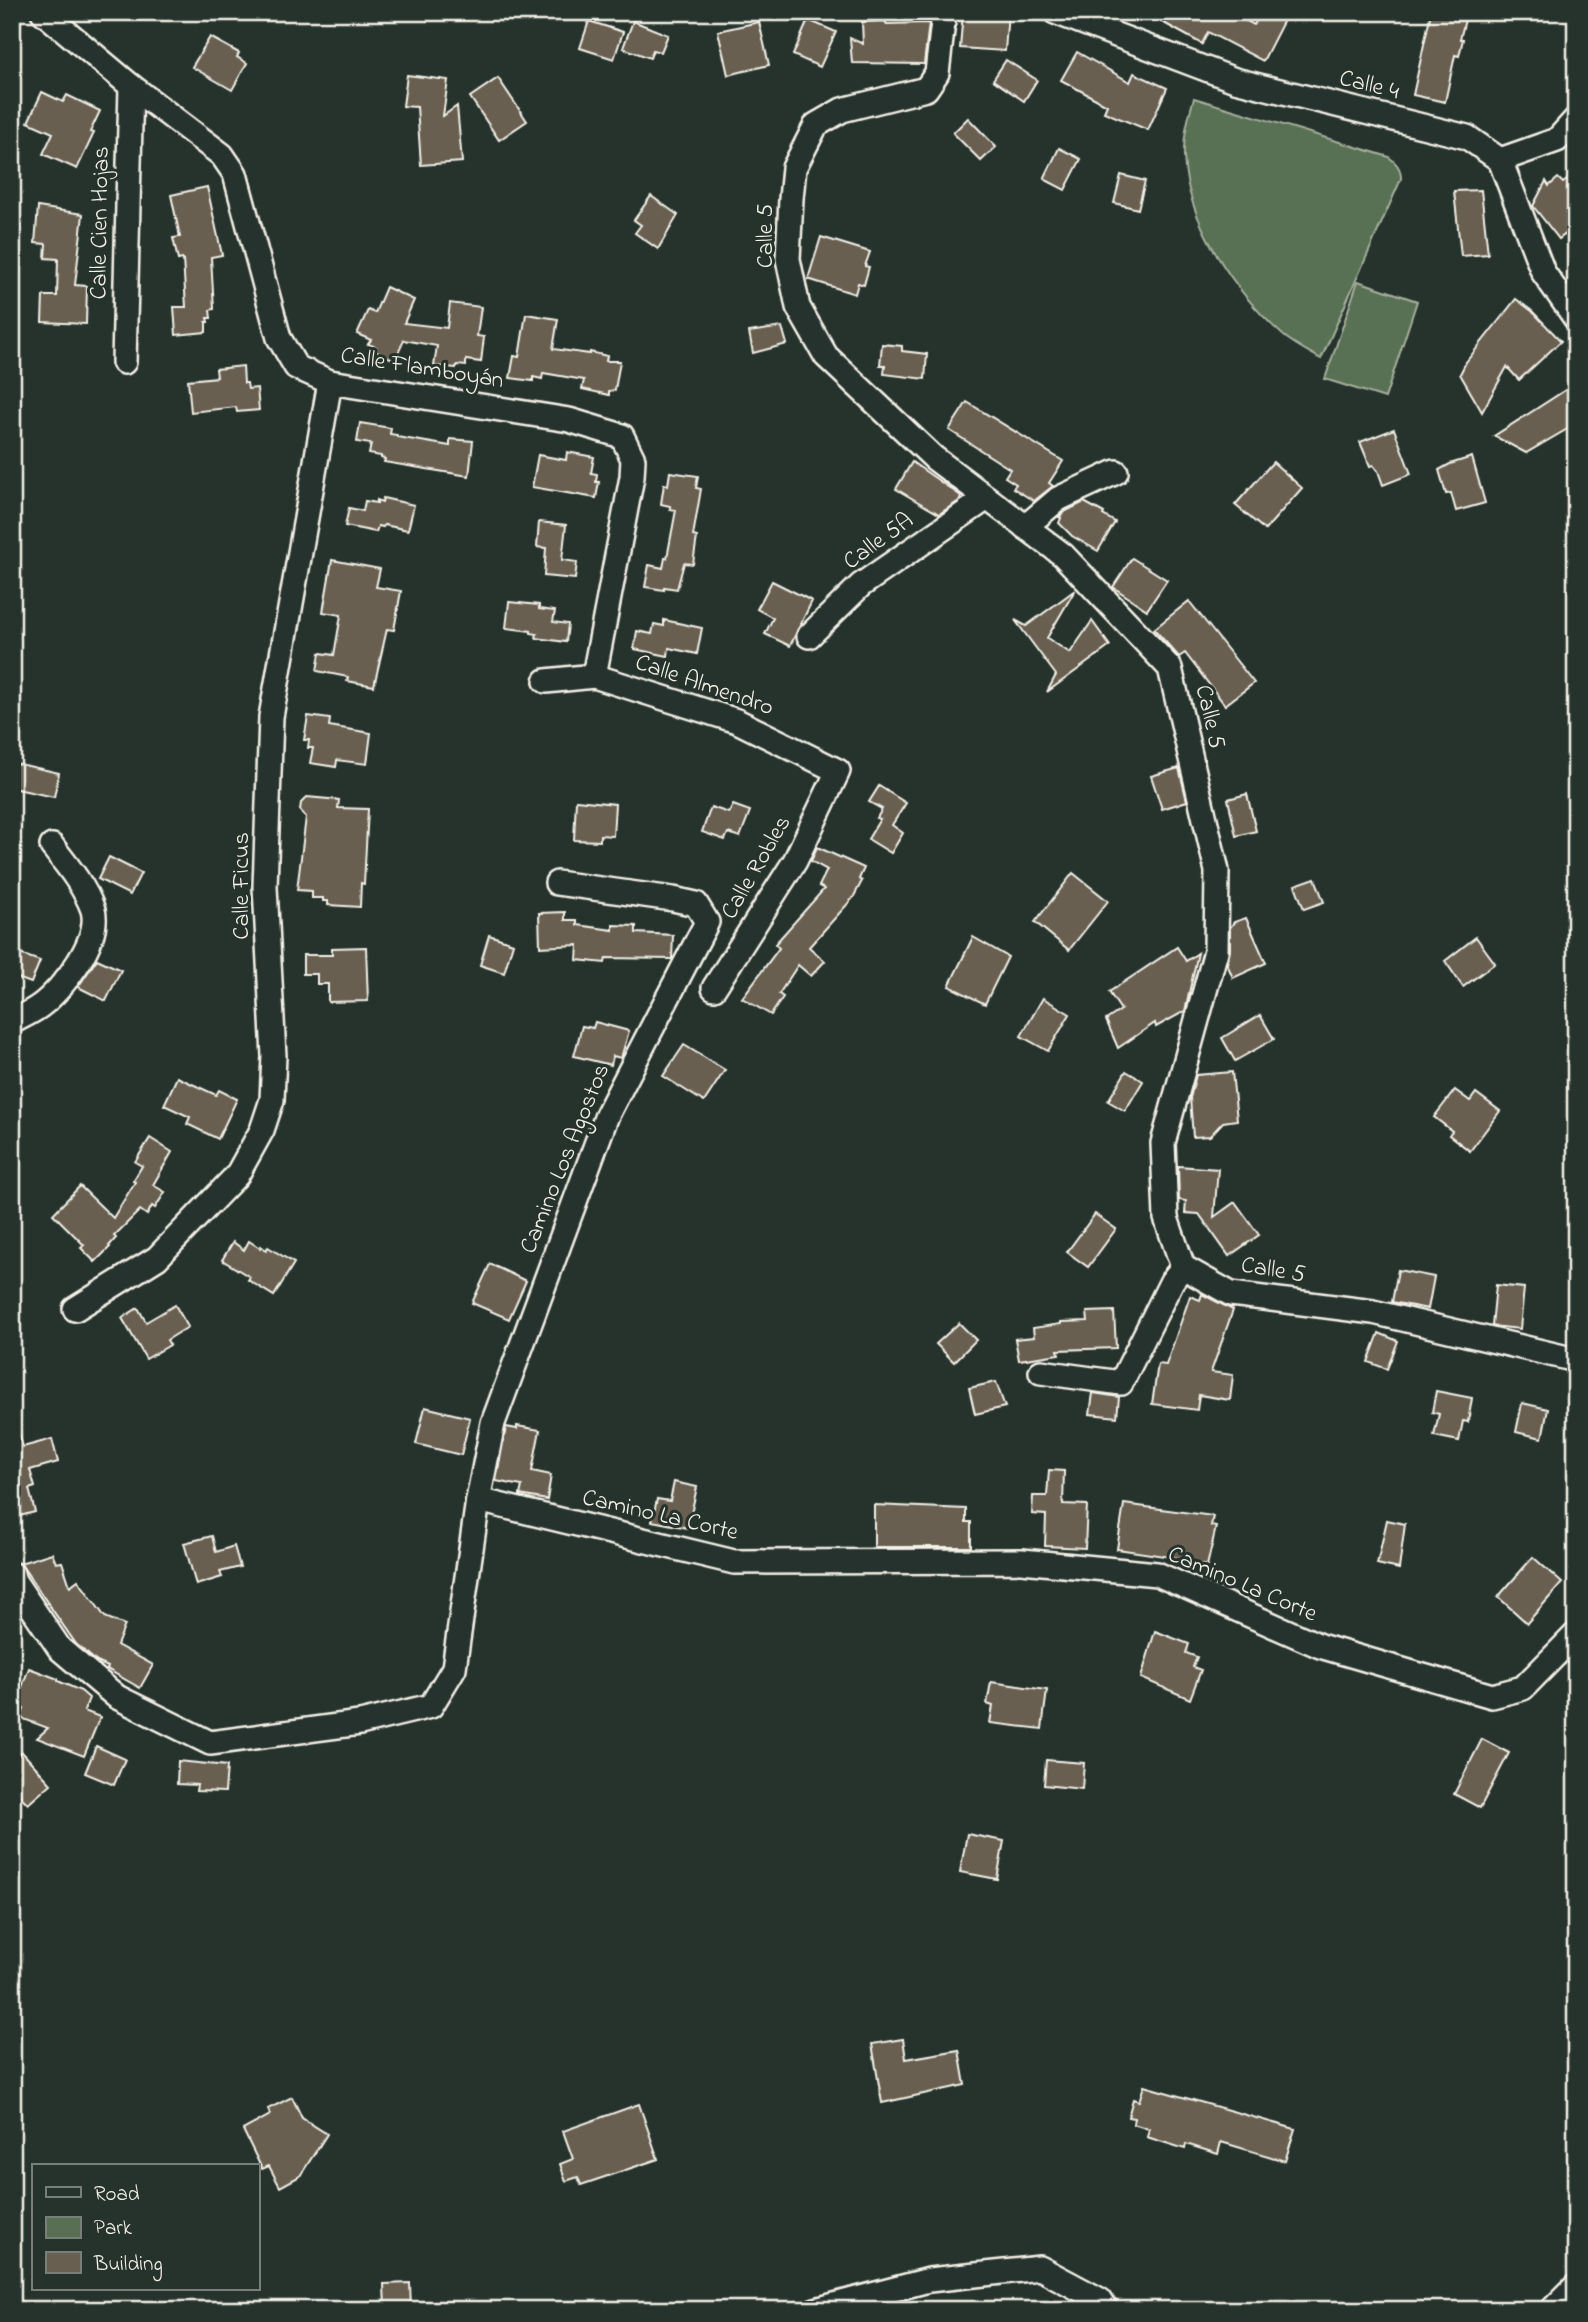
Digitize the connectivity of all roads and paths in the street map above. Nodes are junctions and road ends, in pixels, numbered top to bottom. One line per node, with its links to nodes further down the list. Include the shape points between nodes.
1 (43, 12): 4 (street, Calle Flamboyán)
2 (940, 12): 11 (street, Calle 5, via 937,73 926,89 842,110 816,125 794,167 788,259 798,307 826,356 934,458)
3 (1055, 12): 6 (street, Calle 4, via 1235,80 1467,137)
4 (131, 86): 8 (street, Calle Cien Hojas); 9 (street, Calle Flamboyán, via 222,155 235,174 279,338 296,367)
5 (1576, 119): 6 (street, via 1557,140)
6 (1500, 160): 7 (street, via 1543,272)
7 (1576, 318)
8 (124, 362)
9 (330, 382): 14 (street, Calle Flamboyán, via 569,420 622,436 633,459 632,477); 22 (street, Calle Ficus, via 271,717 265,887 272,1100 262,1130 237,1175 158,1258)
10 (1116, 472): 12 (street, via 1058,499)
11 (987, 498): 12 (street, Calle 5); 13 (street, Calle 5A, via 861,585)
12 (1025, 527): 21 (street, Calle 5, via 1063,555 1170,668 1217,871 1216,951 1163,1143 1166,1218)
13 (809, 636)
14 (594, 676): 15 (street, Calle Almendro); 16 (street, Calle Almendro, via 737,721)
15 (546, 681)
16 (838, 771): 19 (street, Calle Robles, via 796,861)
17 (52, 846): 20 (street, via 74,873 93,912 90,942 72,972 42,1006)
18 (557, 883): 25 (street, Camino Los Agostos, via 696,904 707,922 607,1115 493,1423)
19 (714, 988)
20 (12, 1022)
21 (1183, 1267): 23 (street, Calle 5, via 1231,1294 1374,1312); 24 (street, via 1121,1383)
22 (75, 1308)
23 (1576, 1360)
24 (1041, 1372)
25 (478, 1500): 26 (street, via 454,1668 431,1706 360,1723 210,1743 117,1697 60,1648); 27 (street, Camino La Corte, via 734,1562 1022,1562 1157,1574 1320,1646 1492,1696 1523,1688)
26 (12, 1574)
27 (1576, 1634)
28 (1576, 2286): 31 (street)
29 (816, 2310): 30 (street, via 929,2280 1040,2268 1100,2300)
30 (1106, 2310)
31 (1552, 2310)

